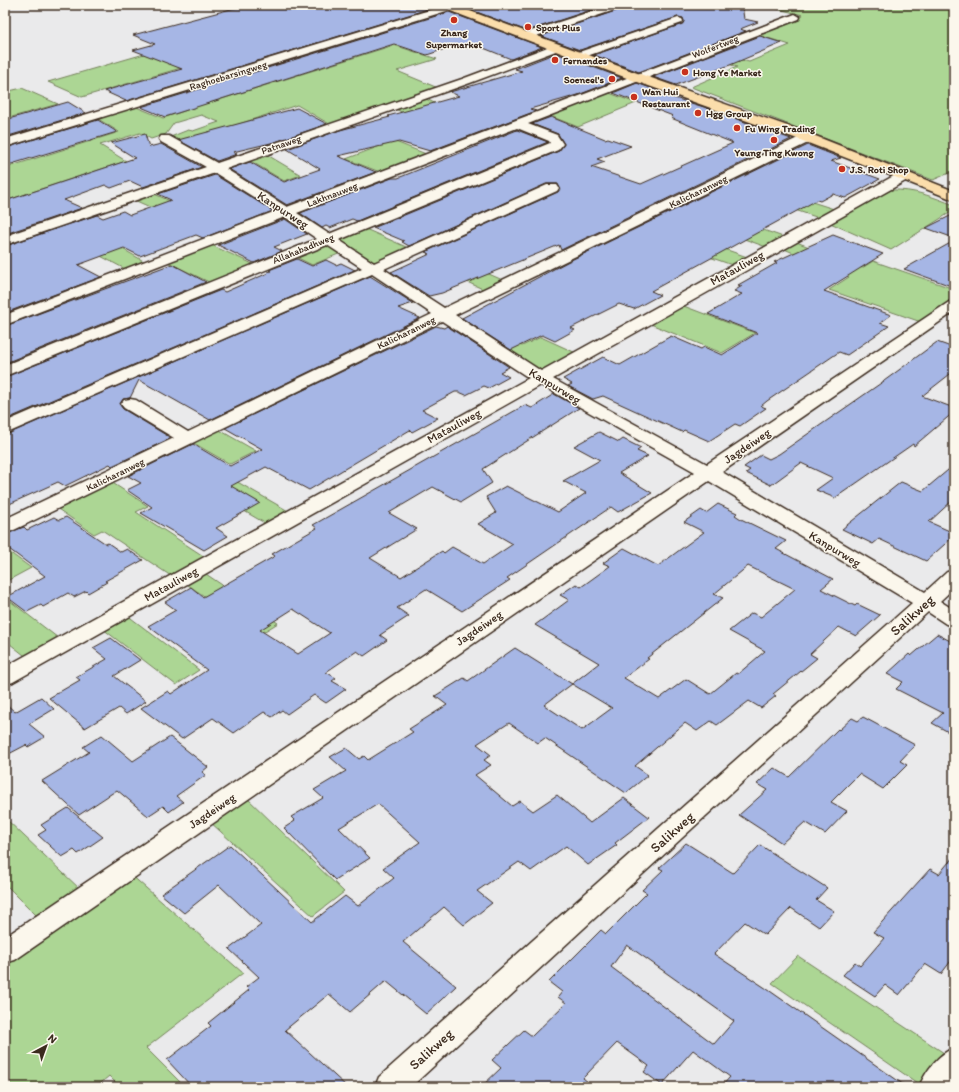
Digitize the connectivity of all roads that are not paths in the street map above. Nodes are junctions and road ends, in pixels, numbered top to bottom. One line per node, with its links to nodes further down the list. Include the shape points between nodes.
1 (621, 5): 5 (street)
2 (447, 6): 5 (main road); 12 (street, Raghoebarsingweg)
3 (794, 17): 8 (street, Wolfertweg)
4 (678, 22): 7 (street)
5 (526, 36): 6 (main road)
6 (557, 47): 7 (main road); 13 (street, Patnaweg)
7 (580, 55): 8 (main road)
8 (636, 77): 9 (street, Lakhnauweg); 10 (main road)
9 (516, 123): 17 (street, Lakhnauweg); 18 (street, Allahabadhweg, via 553,138 558,144)
10 (808, 138): 14 (main road); 22 (street, Kalicharanweg)
11 (165, 139): 13 (street, Kanpurweg)
12 (5, 143)
13 (216, 167): 17 (street, Kanpurweg); 19 (street, Patnaweg)
14 (904, 176): 16 (main road); 25 (street, Matauliweg)
15 (552, 188): 20 (street)
16 (954, 196)
17 (286, 212): 18 (street, Kanpurweg); 23 (street, Lakhnauweg)
18 (326, 239): 20 (street, Kanpurweg); 24 (street, Allahabadhweg)
19 (5, 241)
20 (371, 268): 22 (street, Kanpurweg); 27 (street)
21 (954, 305): 29 (street, Jagdeiweg)
22 (444, 314): 25 (street, Kanpurweg); 28 (street, Kalicharanweg)
23 (5, 320)
24 (5, 371)
25 (540, 378): 29 (street, Kanpurweg); 34 (street, Matauliweg)
26 (130, 404): 28 (street)
27 (5, 429)
28 (187, 438): 30 (street, Kalicharanweg)
29 (708, 472): 32 (street, Kanpurweg); 35 (street, Jagdeiweg)
30 (5, 527)
31 (954, 577): 32 (street, Salikweg)
32 (926, 603): 33 (street, Kanpurweg); 37 (street, Salikweg)
33 (954, 619)
34 (5, 677)
35 (5, 952)
36 (954, 1061): 38 (street)
37 (390, 1087)
38 (934, 1087)

